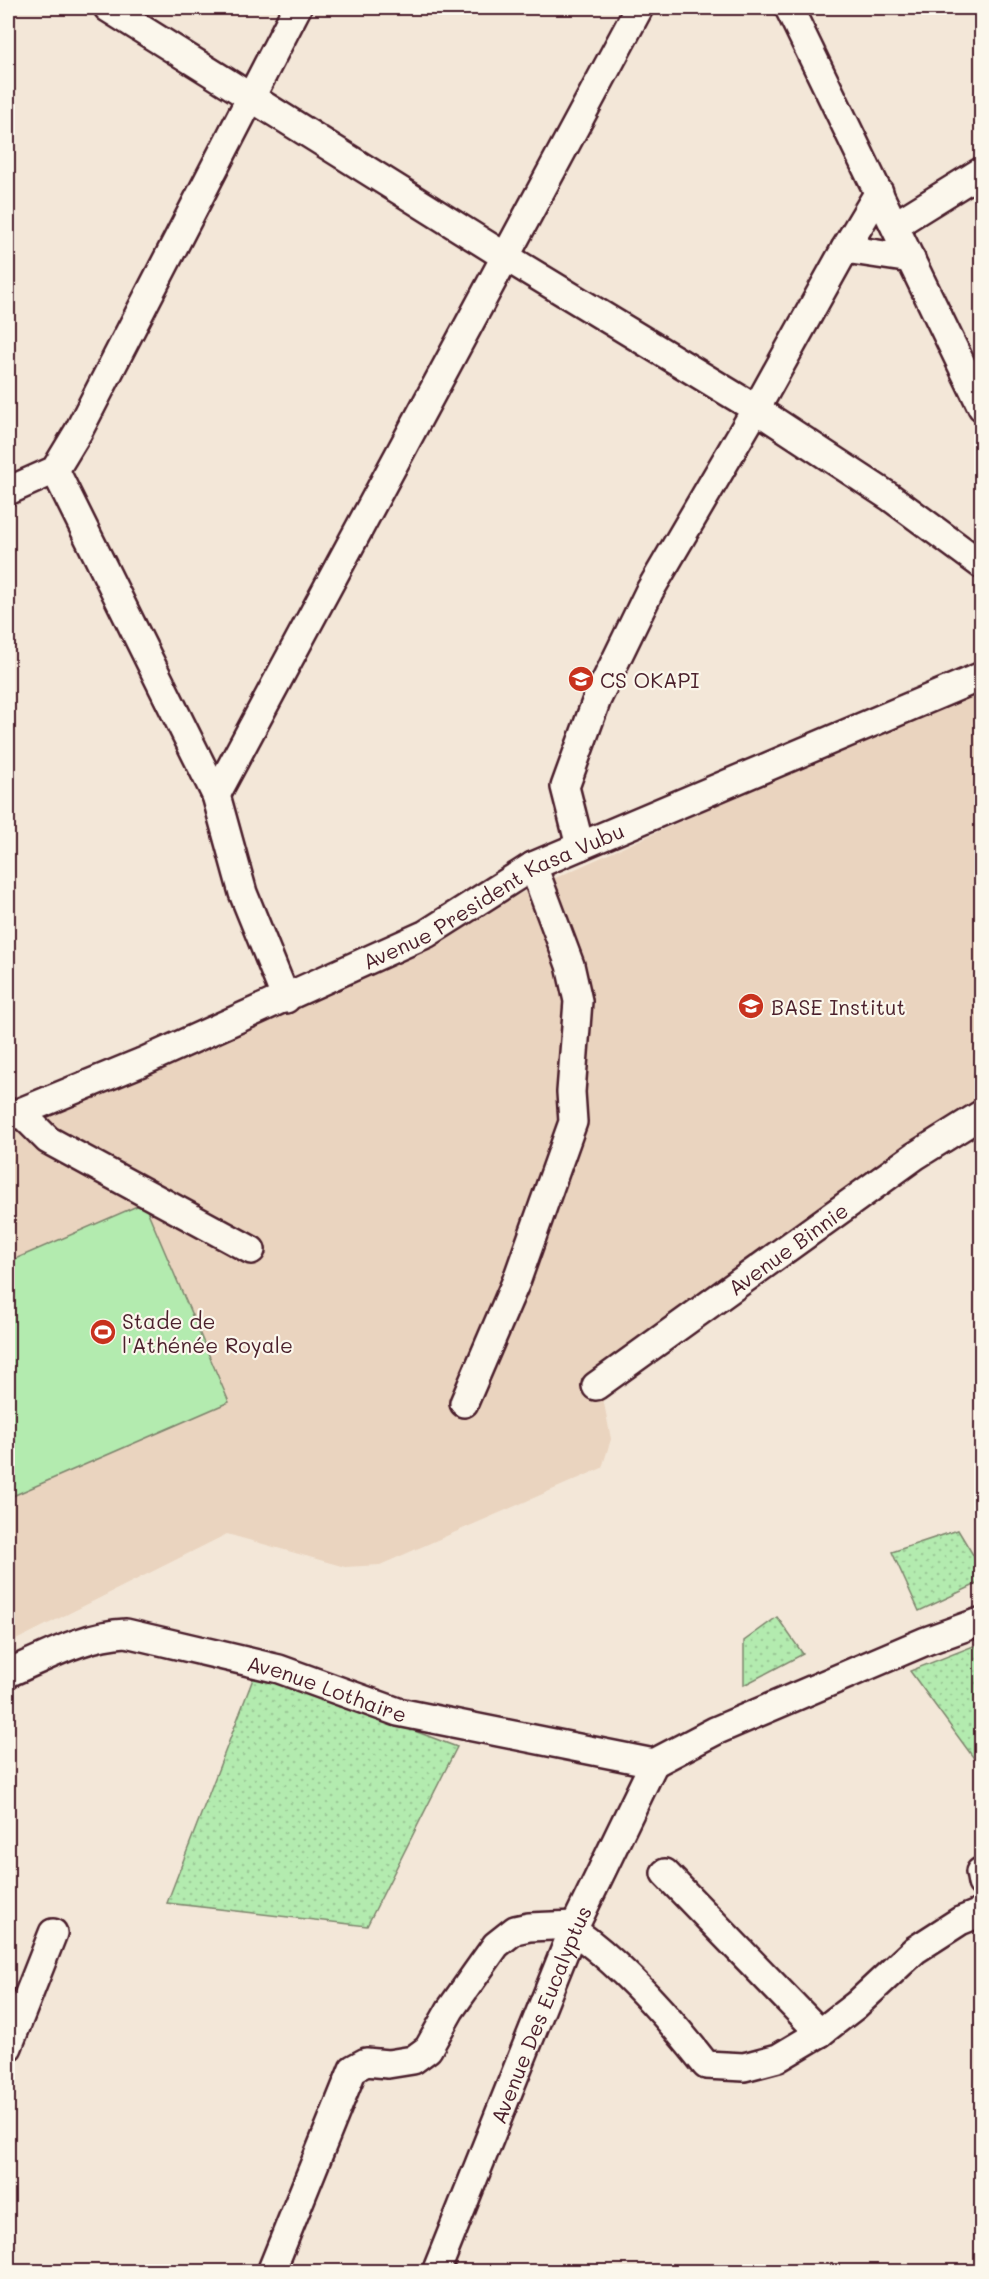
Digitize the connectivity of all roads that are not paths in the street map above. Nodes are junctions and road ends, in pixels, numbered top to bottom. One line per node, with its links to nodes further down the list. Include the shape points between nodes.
1 (108, 8): 5 (street)
2 (297, 8): 5 (street)
3 (639, 8): 10 (street)
4 (789, 8): 7 (street)
5 (249, 98): 10 (street); 14 (street)
6 (981, 171): 8 (street)
7 (879, 192): 8 (street); 9 (street)
8 (895, 225): 11 (street)
9 (845, 249): 11 (street); 13 (street)
10 (506, 257): 13 (street); 18 (street)
11 (912, 259): 12 (street)
12 (980, 400)
13 (756, 409): 16 (street, via 890,497); 19 (street, via 649,592 597,699 565,787)
14 (55, 470): 15 (street); 18 (street)
15 (8, 491)
16 (981, 565)
17 (981, 676): 19 (street, Avenue President Kasa Vubu)
18 (216, 795): 21 (street, via 243,893)
19 (580, 846): 20 (street, Avenue President Kasa Vubu)
20 (533, 866): 21 (street, Avenue President Kasa Vubu, via 426,934); 26 (street, via 570,965 578,1001 571,1092 573,1122 516,1282)
21 (286, 999): 23 (street, Avenue President Kasa Vubu)
22 (981, 1114): 25 (street, Avenue Binnie, via 915,1156)
23 (14, 1115): 24 (street, via 48,1140)
24 (251, 1250)
25 (596, 1386)
26 (464, 1403)
27 (981, 1621): 29 (street, via 715,1731)
28 (8, 1674): 29 (street, Avenue Lothaire, via 87,1639 126,1633 279,1669 398,1712)
29 (654, 1763): 32 (street, Avenue Des Eucalyptus)
30 (664, 1873): 34 (street)
31 (981, 1911): 34 (street, via 915,1950)
32 (574, 1928): 34 (street, via 676,2027 706,2065 744,2067 778,2058); 36 (street, via 515,1930 496,1945 428,2049 412,2060 366,2062 353,2069); 37 (street, Avenue Des Eucalyptus)
33 (53, 1933): 35 (street)
34 (820, 2033)
35 (8, 2047)
36 (271, 2271)
37 (436, 2271)

